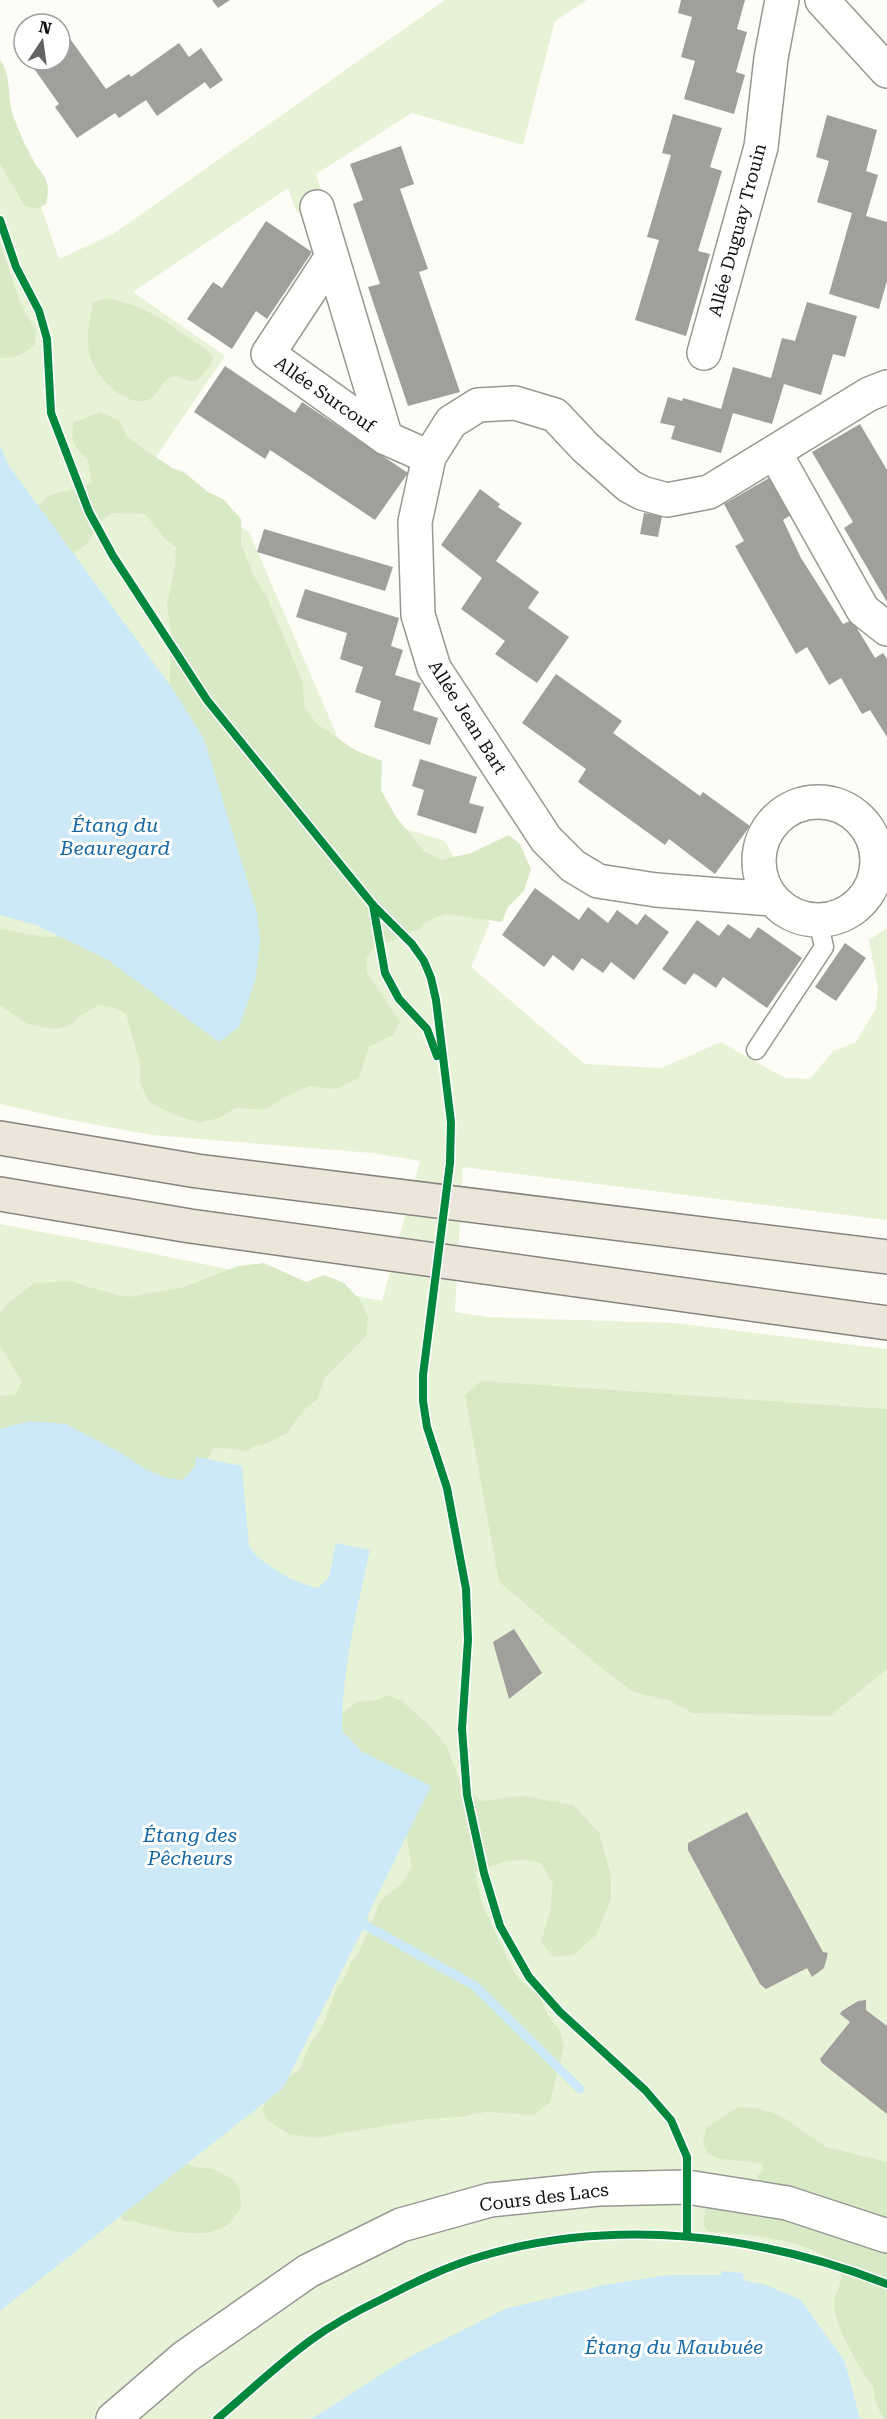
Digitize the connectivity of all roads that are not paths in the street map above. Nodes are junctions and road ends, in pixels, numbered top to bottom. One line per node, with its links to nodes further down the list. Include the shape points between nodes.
1 (782, 0): 6 (street, Allée Duguay Trouin, via 761,147)
2 (822, 0): 3 (street)
3 (887, 71)
4 (317, 207): 5 (street, Allée Surcouf)
5 (331, 258): 8 (street, Allée Surcouf); 8 (street, Allée Surcouf, via 268,354)
6 (704, 353)
7 (887, 387): 9 (street, Allée Jean Bart, via 869,394)
8 (386, 438): 10 (street, Allée Surcouf)
9 (775, 453): 10 (street, Allée Jean Bart, via 709,492 667,500 629,486 555,415 515,403 478,405 451,422); 11 (street, via 863,610)
10 (429, 457): 12 (street, Allée Jean Bart, via 415,522 418,615 434,668 546,839 573,866 598,880 656,890)
11 (887, 629)
12 (772, 899): 13 (street, via 785,911); 13 (street, via 762,882 759,863 761,843 770,826 784,812 802,804 821,801 840,806 857,816 870,831 877,847 878,865 874,883 861,902 836,918)
13 (818, 920): 14 (lane, via 824,947)
14 (756, 1050)
15 (0, 1138): 17 (highway, via 197,1171)
16 (0, 1194): 18 (highway, via 387,1255)
17 (887, 1257)
18 (887, 1323)
19 (887, 2236): 20 (street, Cours des Lacs, via 787,2203 687,2187 598,2189 490,2200 401,2225 308,2271 185,2357)
20 (113, 2419)

